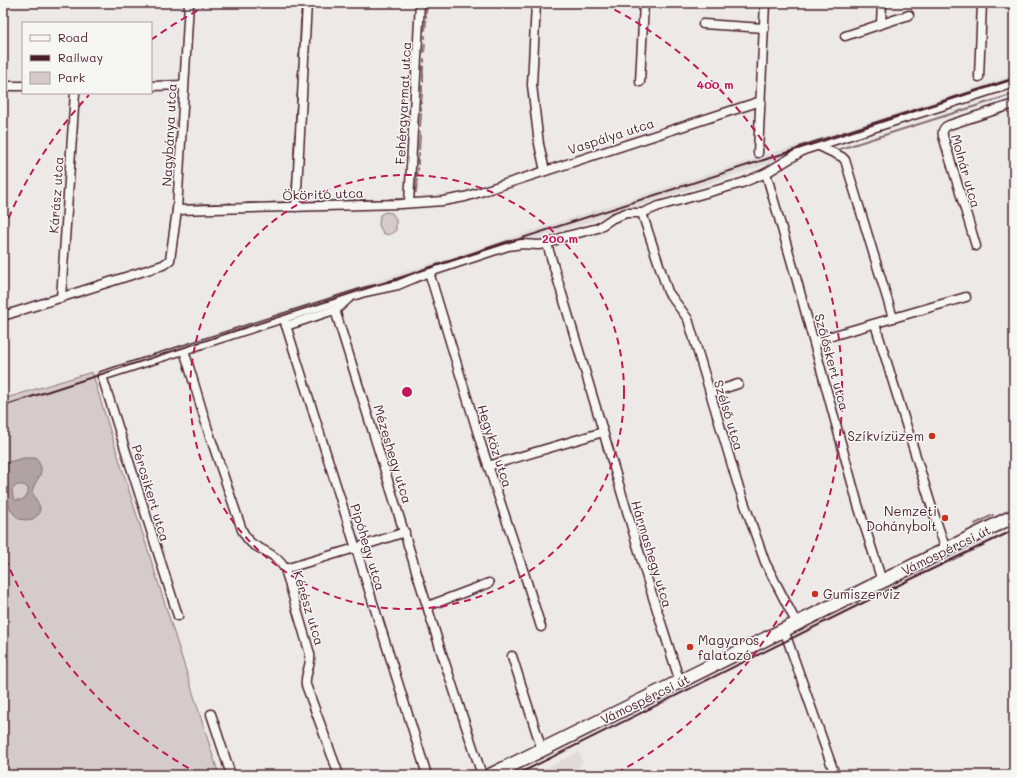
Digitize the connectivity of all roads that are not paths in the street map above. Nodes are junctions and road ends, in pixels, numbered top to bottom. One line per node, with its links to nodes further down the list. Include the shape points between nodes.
1 (189, 3): 17 (street, Nagybánya utca)
2 (307, 3): 30 (street)
3 (420, 3): 29 (street, Fehérgyarmat utca)
4 (536, 3): 26 (street, via 532,85)
5 (644, 3): 15 (street)
6 (765, 3): 12 (street)
7 (882, 3): 11 (street)
8 (982, 3): 14 (street)
9 (909, 15): 11 (street)
10 (703, 24): 12 (street)
11 (881, 24): 13 (street)
12 (764, 28): 22 (street)
13 (845, 36)
14 (979, 77)
15 (640, 82)
16 (1014, 83): 24 (street)
17 (184, 85): 20 (street); 31 (street, Nagybánya utca)
18 (3, 86): 19 (street)
19 (22, 86)
20 (152, 86)
21 (75, 94): 38 (street, Kárász utca)
22 (760, 101): 25 (street); 26 (street, Vaspálya utca)
23 (1014, 104): 34 (street, Molnár utca, via 949,125 943,131)
24 (819, 146): 27 (street, via 800,152); 41 (street, via 845,160)
25 (758, 153)
26 (545, 171): 28 (street, Vaspálya utca)
27 (766, 173): 32 (street, via 742,183); 44 (street, Szőlőskert utca)
28 (469, 195): 29 (street, Ököritó utca, via 443,201)
29 (409, 203): 30 (street, Ököritó utca)
30 (296, 207): 31 (street, Ököritó utca)
31 (177, 210): 38 (street, Nagybánya utca, via 171,258 168,262)
32 (642, 213): 33 (street, via 623,214 598,228); 47 (street, Szélső utca, via 668,292 688,319)
33 (547, 244): 35 (street, via 512,245); 48 (street, Hármashegy utca)
34 (976, 246)
35 (429, 272): 36 (street, via 398,285); 49 (street, Hegyköz utca)
36 (350, 297): 39 (street); 42 (street)
37 (966, 297): 41 (street)
38 (61, 298): 40 (street)
39 (335, 310): 42 (street); 51 (street, Mézeshegy utca)
40 (3, 316)
41 (893, 318): 43 (street)
42 (285, 323): 45 (street); 52 (street, Pipóhegy utca)
43 (876, 324): 44 (street); 53 (street)
44 (814, 341): 55 (street, Szőlőskert utca, via 858,504)
45 (184, 350): 54 (street, Kérész utca, via 242,530 252,544 276,558); 58 (street, Pércsikert utca, via 102,376)
46 (738, 384): 47 (street)
47 (710, 392): 59 (street, Szélső utca, via 736,482 766,565)
48 (603, 432): 49 (street); 63 (street, Hármashegy utca)
49 (488, 466): 60 (street, Hegyköz utca)
50 (1014, 516): 53 (main road, Vámospércsi út)
51 (405, 532): 52 (street); 57 (street, Mézeshegy utca)
52 (356, 548): 54 (street); 68 (street, Pipóhegy utca)
53 (946, 550): 55 (main road, Vámospércsi út)
54 (284, 569): 67 (street, Kérész utca, via 310,654 306,685)
55 (882, 581): 59 (main road, Vámospércsi út)
56 (489, 582): 57 (street)
57 (428, 606): 69 (street, Mézeshegy utca)
58 (178, 616)
59 (797, 624): 61 (main road, Vámospércsi út)
60 (541, 627)
61 (784, 630): 63 (main road, Vámospércsi út); 71 (street)
62 (512, 656): 65 (street)
63 (680, 682): 65 (main road, Vámospércsi út)
64 (211, 714): 66 (street)
65 (542, 750): 70 (main road, Vámospércsi út)
66 (230, 775)
67 (339, 775)
68 (426, 775)
69 (482, 775)
70 (491, 775)
71 (835, 775)

